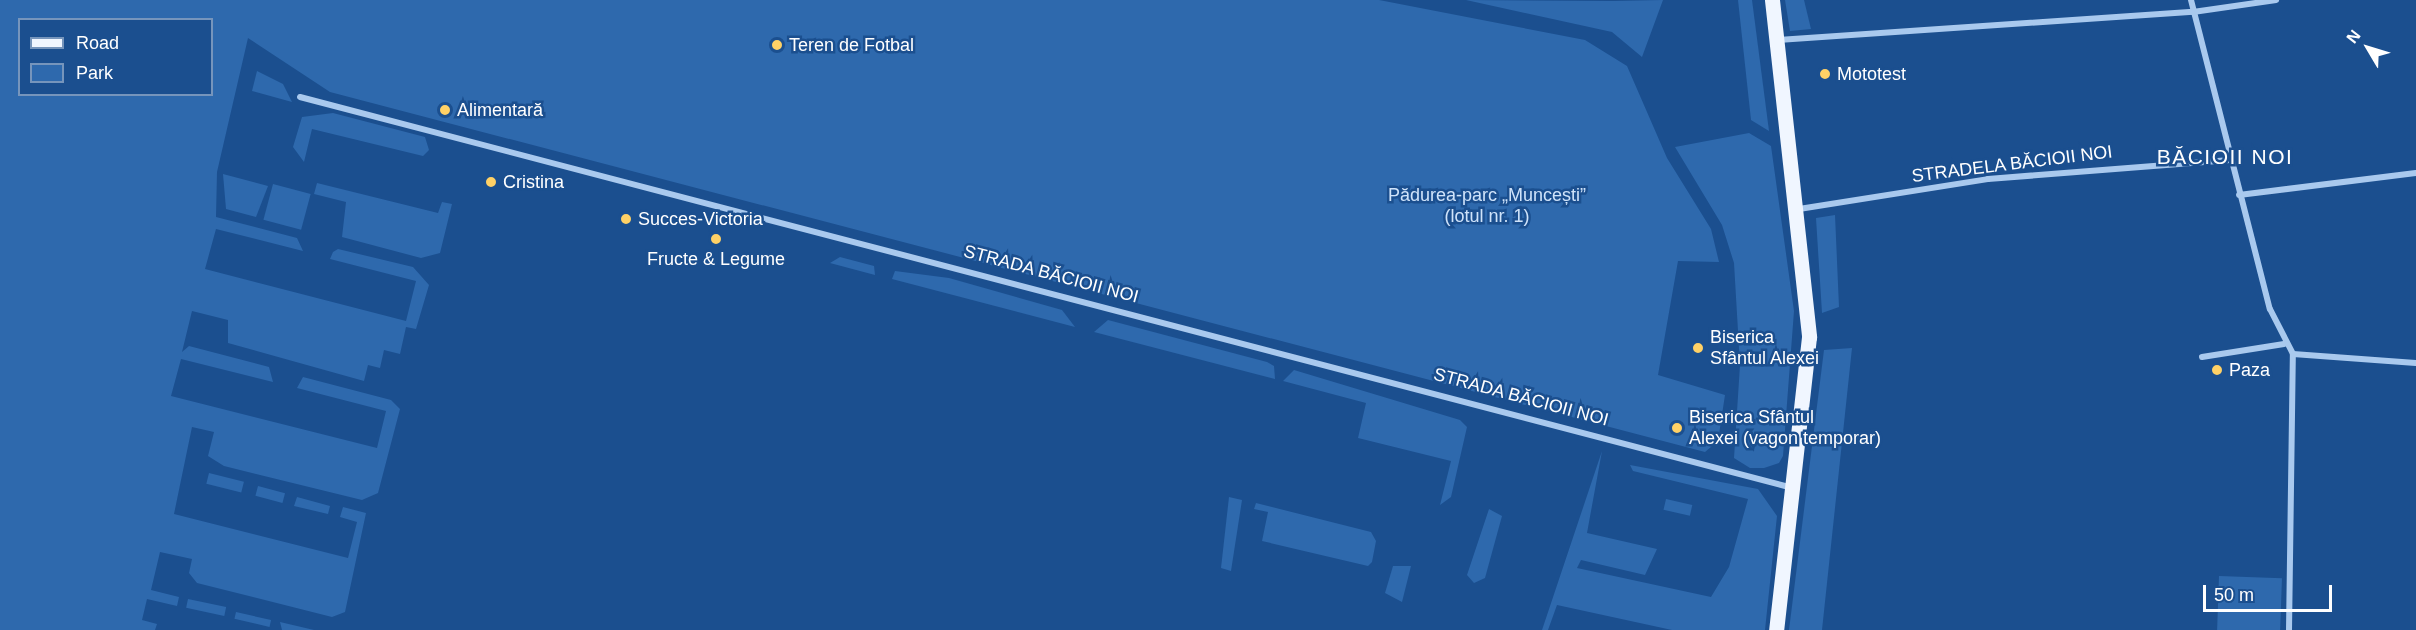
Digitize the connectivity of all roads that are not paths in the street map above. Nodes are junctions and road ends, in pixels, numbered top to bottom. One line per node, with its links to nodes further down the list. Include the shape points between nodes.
1 (1772, 0): 5 (main road)
2 (2192, 0): 4 (street)
3 (2276, 0): 4 (street)
4 (2193, 12): 5 (street); 7 (street)
5 (1777, 40): 10 (main road)
6 (300, 98): 15 (street, STRADA BĂCIOII NOI)
7 (2230, 160): 9 (street); 10 (street, STRADELA BĂCIOII NOI, via 1988,179)
8 (2416, 173): 9 (street)
9 (2239, 195): 11 (street)
10 (1799, 209): 15 (main road, via 1809,337)
11 (2284, 344): 12 (street); 13 (street)
12 (2294, 354): 14 (street); 17 (street)
13 (2202, 357)
14 (2416, 363)
15 (1793, 488): 16 (main road)
16 (1776, 630)
17 (2289, 630)

